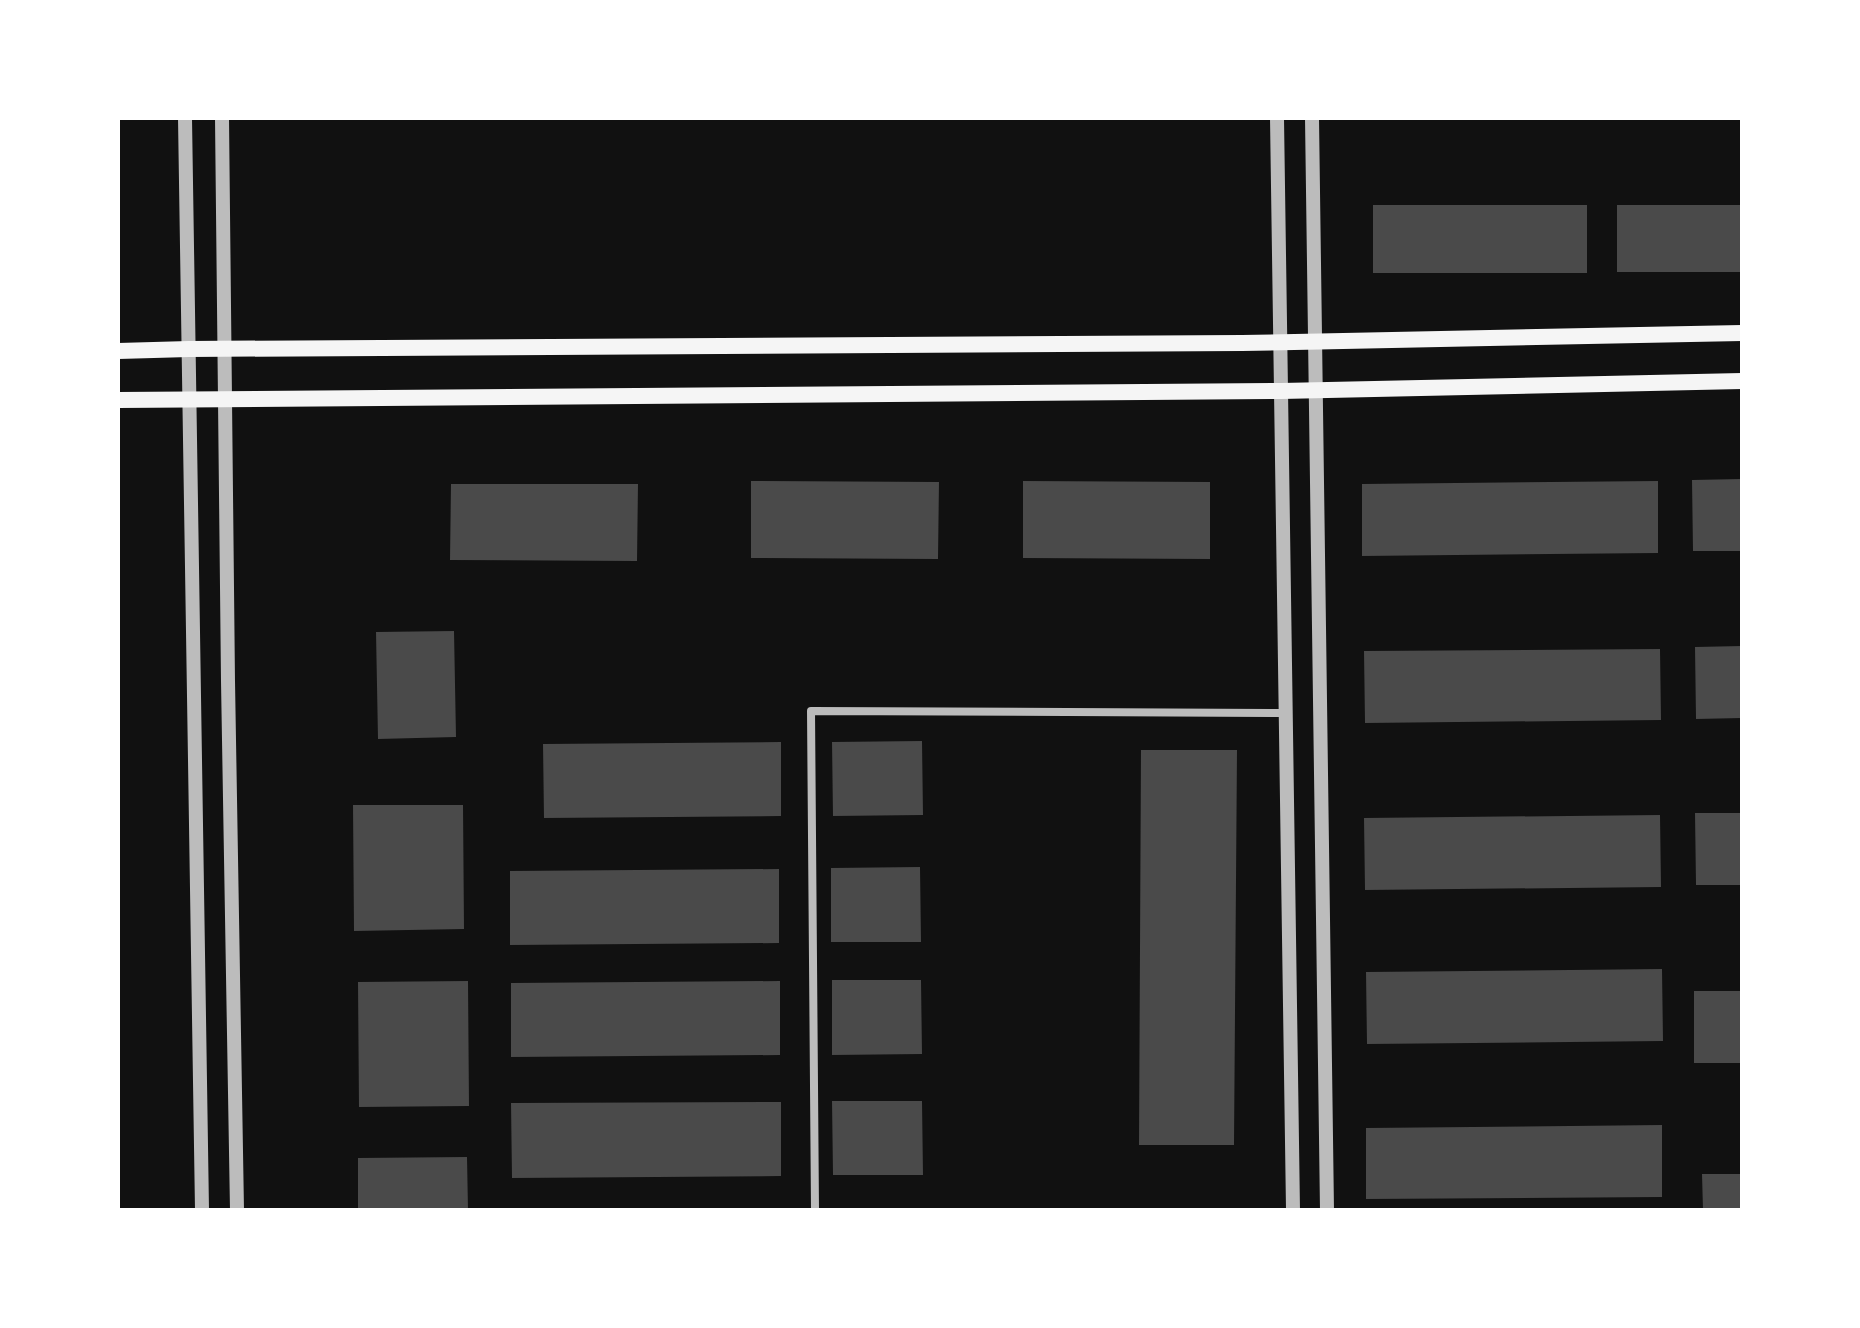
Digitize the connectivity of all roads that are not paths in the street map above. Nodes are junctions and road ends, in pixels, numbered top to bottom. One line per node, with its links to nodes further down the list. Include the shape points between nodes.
1 (185, 118): 8 (street)
2 (222, 118): 9 (street)
3 (1277, 118): 6 (street)
4 (1312, 118): 7 (street)
5 (1742, 333): 7 (main road)
6 (1280, 342): 7 (main road); 9 (main road); 12 (street)
7 (1316, 342): 13 (street)
8 (189, 349): 9 (main road); 10 (main road); 14 (street)
9 (224, 349): 15 (street)
10 (118, 351)
11 (1742, 381): 13 (main road)
12 (1281, 391): 13 (main road); 15 (main road); 17 (street)
13 (1317, 391): 22 (street)
14 (189, 398): 15 (main road); 16 (main road); 18 (street)
15 (225, 398): 19 (street)
16 (118, 400)
17 (1286, 713): 20 (street, via 811,711); 21 (street)
18 (202, 1210)
19 (237, 1210)
20 (815, 1210)
21 (1293, 1210)
22 (1327, 1210)

